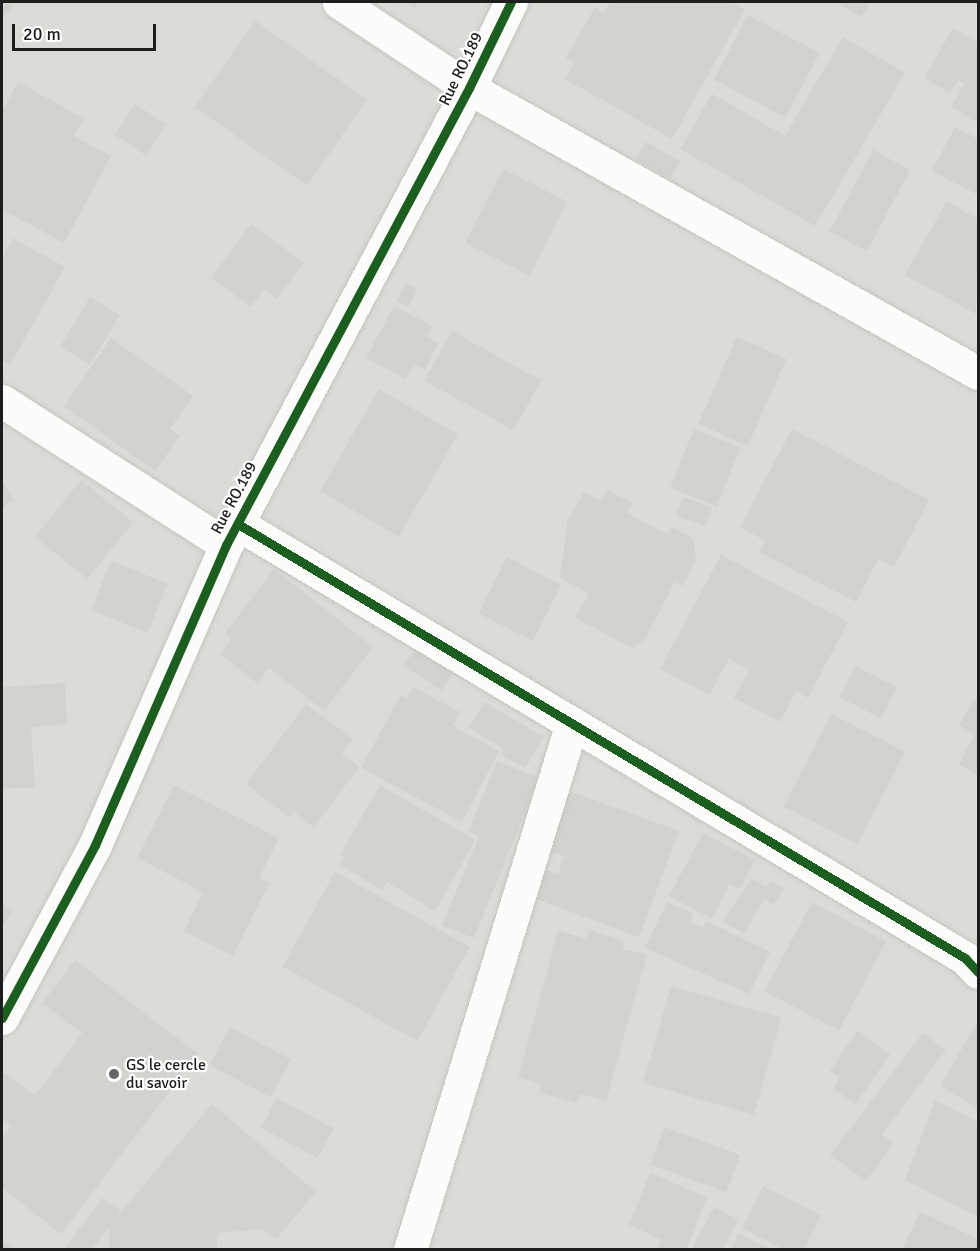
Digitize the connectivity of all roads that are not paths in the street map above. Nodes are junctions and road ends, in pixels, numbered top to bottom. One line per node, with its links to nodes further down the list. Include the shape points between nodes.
1 (339, 2): 3 (street)
2 (511, 2): 3 (street, Rue RO.189)
3 (469, 88): 4 (street); 6 (street, Rue RO.189)
4 (978, 374)
5 (2, 401): 6 (street)
6 (232, 534): 7 (street); 9 (street, Rue RO.189, via 95,845)
7 (572, 723): 8 (street, via 966,958); 10 (street)
8 (978, 972)
9 (2, 1018)
10 (410, 1250)

